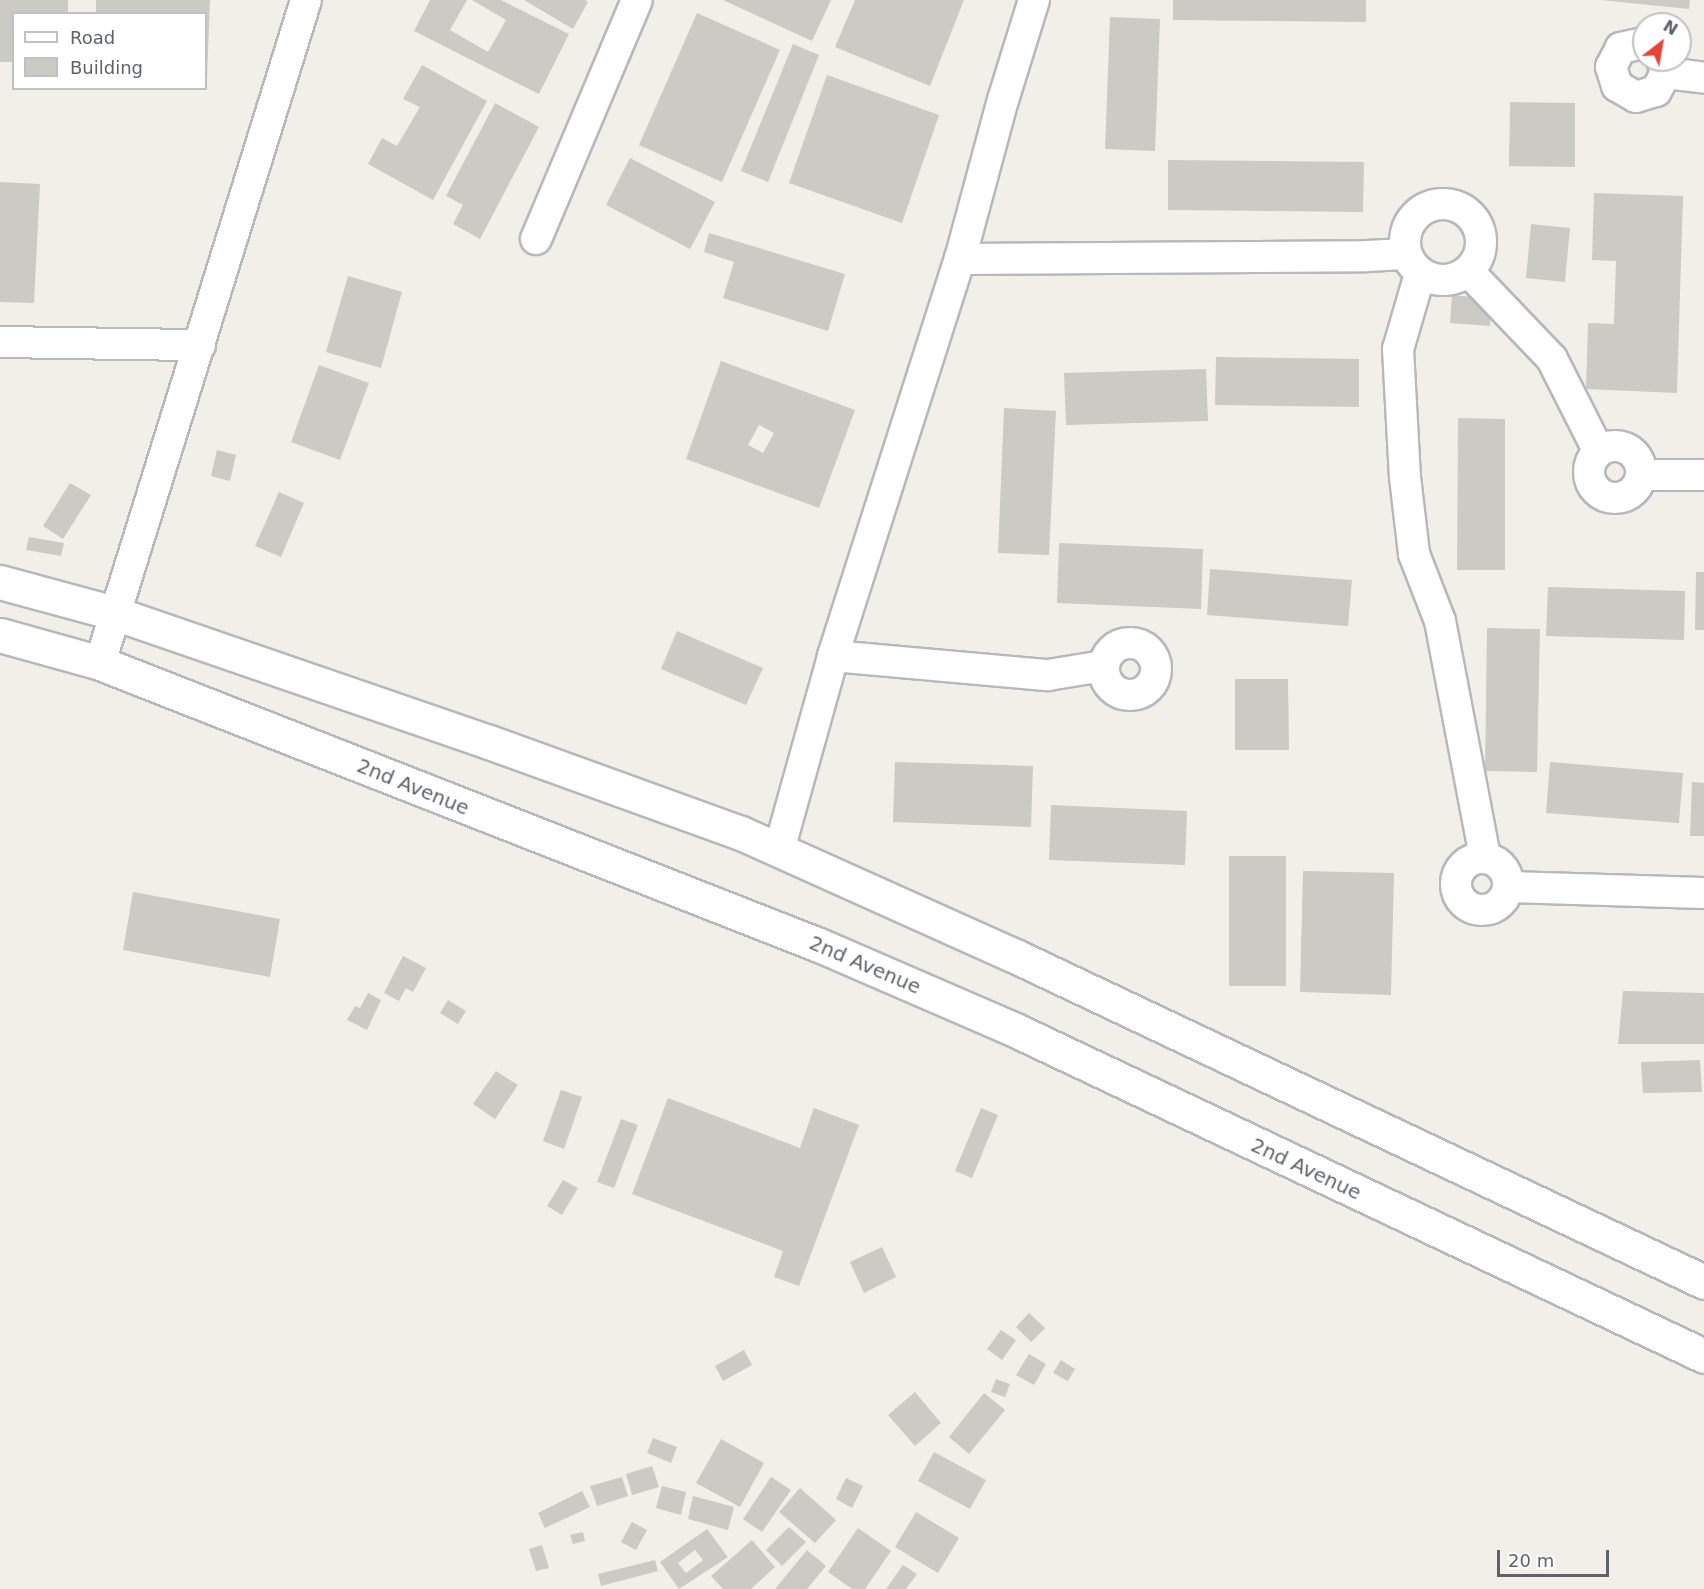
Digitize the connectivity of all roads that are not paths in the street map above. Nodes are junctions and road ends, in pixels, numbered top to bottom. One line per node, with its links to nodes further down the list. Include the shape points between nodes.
1 (306, 0): 13 (street)
2 (636, 0): 8 (street)
3 (1034, 0): 9 (street)
4 (1632, 46): 5 (street, via 1621,48 1611,67 1617,86 1636,97 1656,91)
5 (1662, 72)
6 (1684, 72): 7 (street)
7 (1704, 78)
8 (536, 239)
9 (960, 259): 10 (street, via 1367,256); 20 (street)
10 (1413, 264): 11 (street, via 1445,282); 11 (street, via 1407,226 1427,207 1454,205 1476,221 1482,248); 24 (street, via 1398,349 1414,554 1440,621)
11 (1469, 272): 14 (street, via 1552,359)
12 (0, 342): 13 (street)
13 (200, 345): 18 (street)
14 (1598, 450): 15 (street, via 1618,445 1637,454); 15 (street, via 1588,469 1594,489 1612,499 1633,494)
15 (1643, 475): 16 (street)
16 (1704, 475)
17 (0, 582): 18 (street)
18 (114, 613): 21 (street); 23 (street, via 489,742)
19 (0, 635): 21 (street, 2nd Avenue)
20 (833, 656): 22 (street, via 1048,675); 23 (street)
21 (100, 663): 28 (street, 2nd Avenue, via 819,945 1013,1029)
22 (1103, 666)
23 (779, 850): 27 (street, via 1013,955)
24 (1485, 856): 25 (street, via 1503,867); 25 (street, via 1464,862 1454,881 1460,901 1479,911 1499,906)
25 (1509, 887): 26 (street)
26 (1704, 893)
27 (1704, 1282)
28 (1704, 1356)

